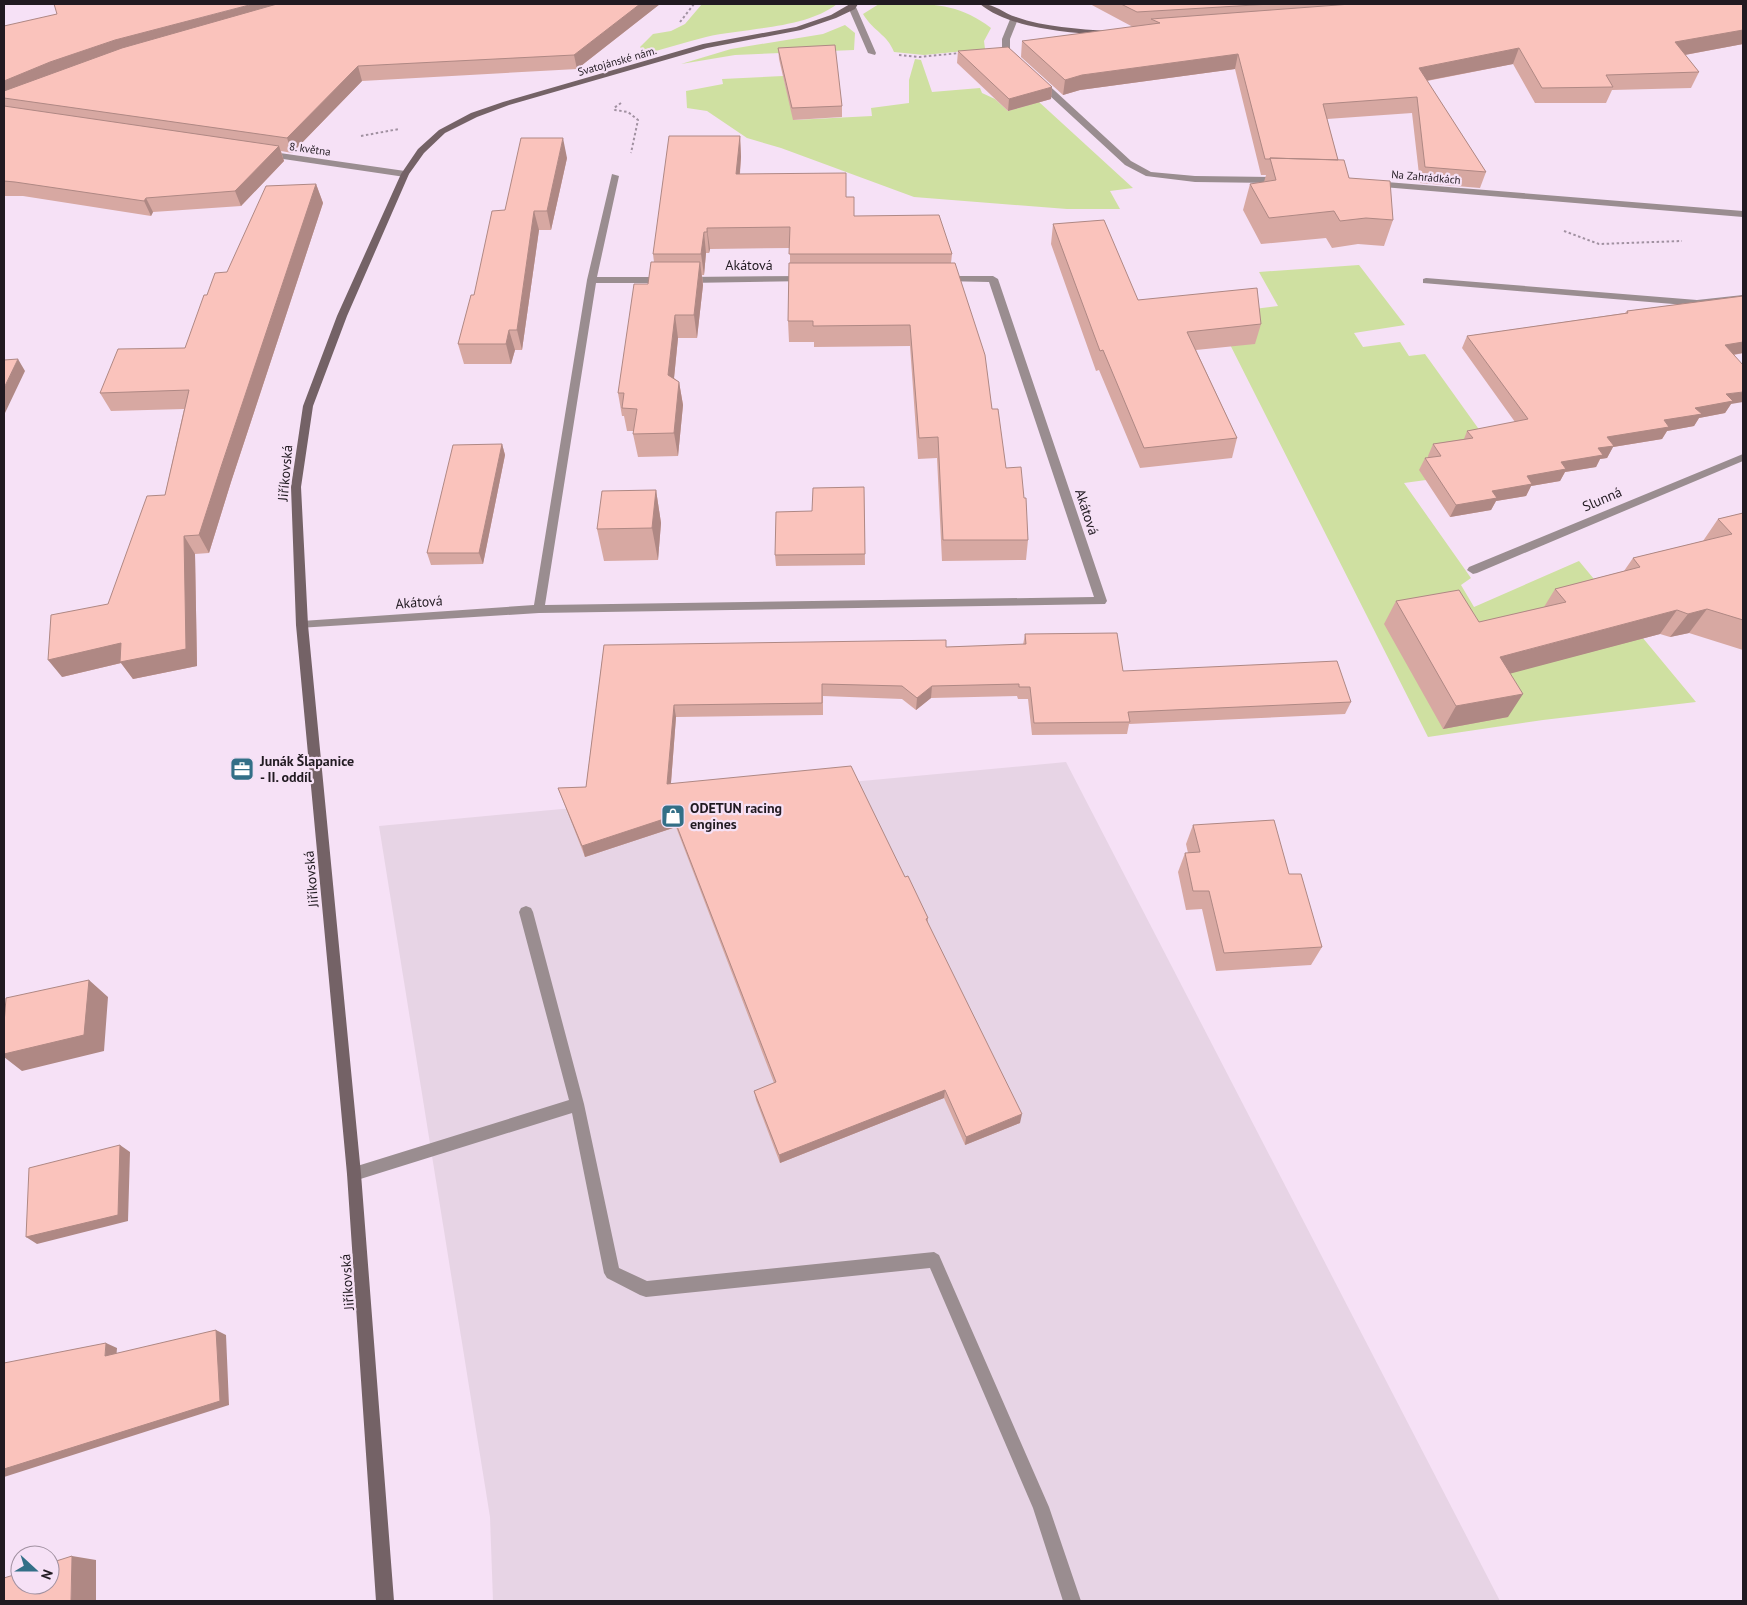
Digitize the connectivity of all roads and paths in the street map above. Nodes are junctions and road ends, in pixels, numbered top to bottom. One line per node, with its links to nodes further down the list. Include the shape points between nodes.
1 (984, 4): 3 (street)
2 (853, 6): 6 (street); 11 (street, Svatojánské nám., via 828,21 706,46 506,104 458,122 417,154)
3 (1014, 19): 4 (street, via 1073,31); 5 (street, via 1006,39)
4 (1118, 33)
5 (1006, 50): 6 (path, via 920,57); 7 (street)
6 (872, 53)
7 (1021, 63)
8 (1035, 76): 13 (street, via 1128,163 1149,174 1194,179)
9 (628, 100): 12 (path, via 614,108 628,112 638,120 627,177)
10 (252, 152): 11 (street, 8. května)
11 (405, 174): 24 (street, Jiříkovská, via 342,316 308,406 296,487)
12 (615, 176): 18 (street)
13 (1294, 180)
14 (1360, 183): 15 (street, Na Zahrádkách)
15 (1743, 214)
16 (816, 279): 18 (street, Akátová)
17 (934, 279): 23 (street, Akátová, via 994,279 1101,601)
18 (592, 280): 23 (street)
19 (1426, 281): 20 (street, via 1696,303)
20 (1743, 298)
21 (1743, 457): 22 (street, Slunná)
22 (1473, 570)
23 (539, 609): 24 (street, Akátová)
24 (302, 625): 27 (street, Jiříkovská)
25 (526, 912): 26 (street)
26 (577, 1104): 27 (street); 29 (street, via 612,1273 646,1289 934,1260 1041,1507)
27 (354, 1174): 28 (street, Jiříkovská)
28 (384, 1601)
29 (1072, 1601)

